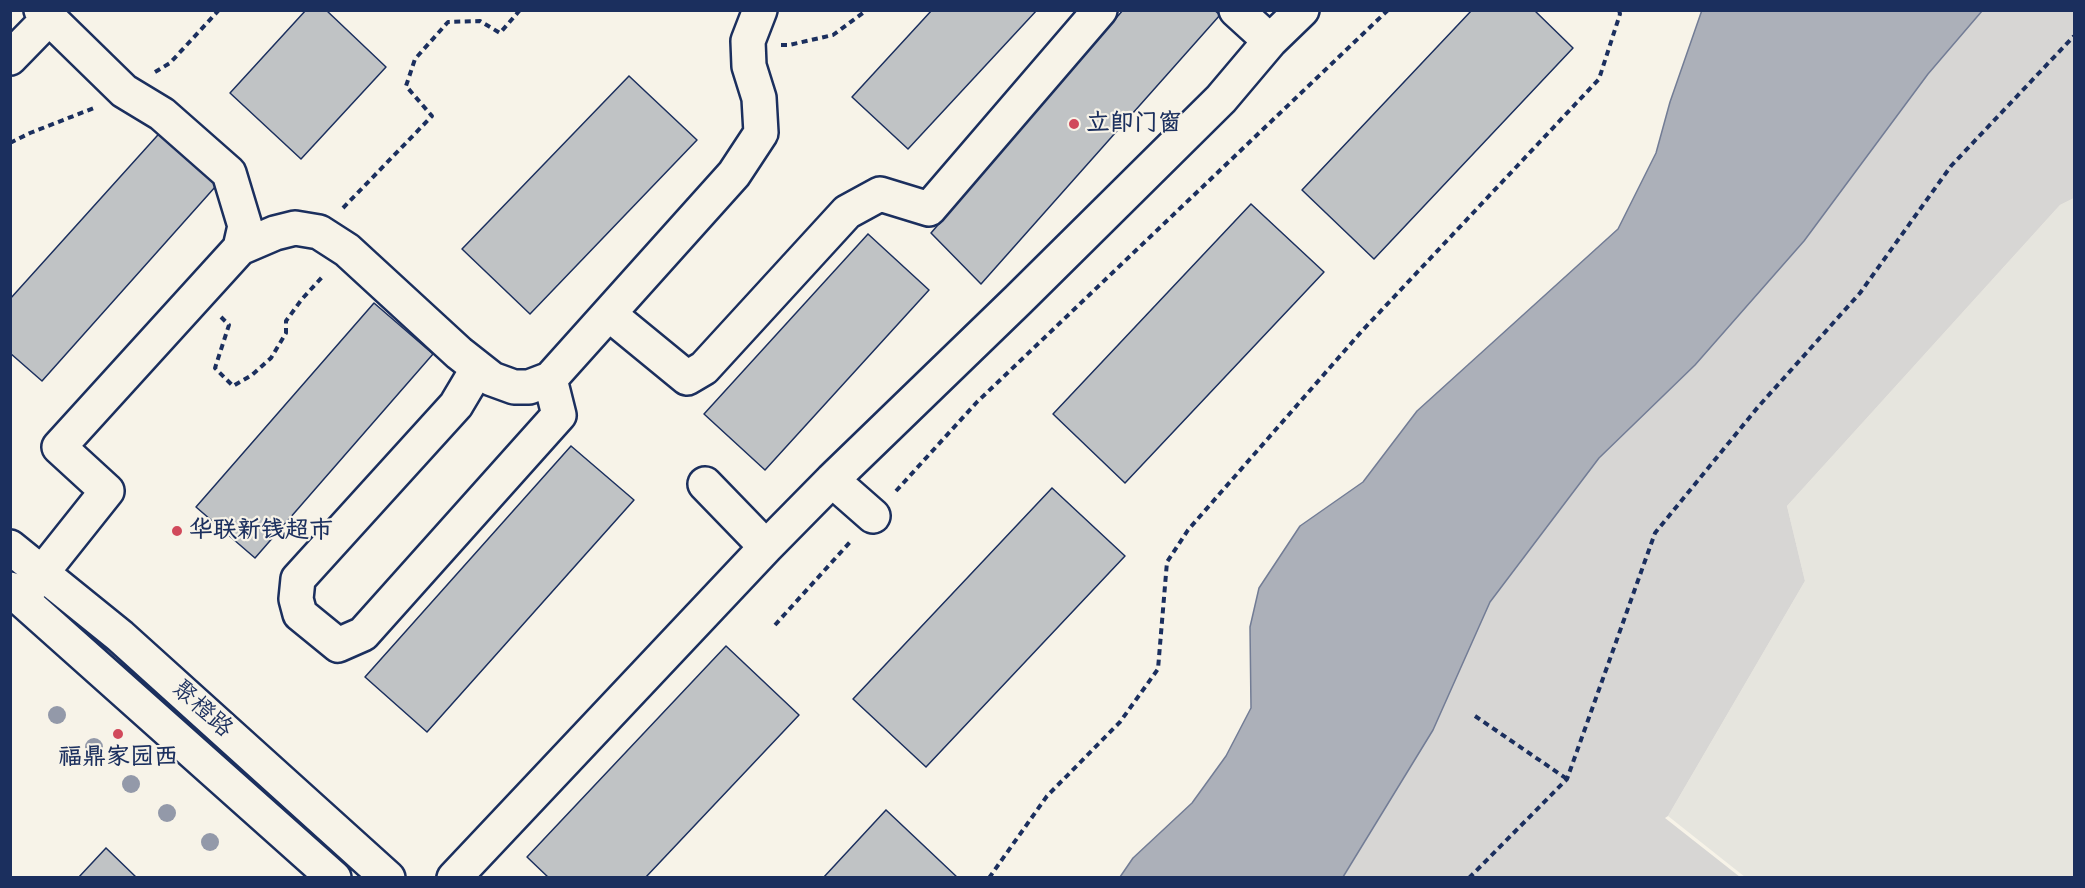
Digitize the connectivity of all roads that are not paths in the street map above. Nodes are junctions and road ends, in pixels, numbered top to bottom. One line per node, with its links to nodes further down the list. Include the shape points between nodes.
1 (1100, 10): 9 (street, via 929,209 880,194 847,212 704,368 687,378)
2 (1236, 10): 6 (street)
3 (1302, 10): 6 (street)
4 (45, 14): 7 (street); 8 (street, via 124,91 162,114 229,173 245,226)
5 (748, 23): 9 (street, via 749,66 759,98 761,133 734,174)
6 (1270, 41): 12 (street, via 1221,99)
7 (10, 58)
8 (240, 248): 10 (street, via 295,228 319,232 347,250); 17 (street, via 59,447 107,491)
9 (609, 314): 11 (street)
10 (478, 368): 11 (street, via 492,379 514,387 529,387); 11 (street, via 456,405 298,579 296,599 300,614 338,645 363,634 559,415)
11 (550, 379)
12 (832, 480): 14 (street); 16 (street)
13 (705, 484): 16 (street)
14 (873, 516)
15 (10, 547): 17 (street, 聚橙路)
16 (766, 547): 21 (street)
17 (42, 573): 18 (street); 20 (street, 聚橙路, via 120,636)
18 (16, 594): 19 (street, 聚橙路)
19 (334, 878)
20 (388, 878)
21 (454, 878)

